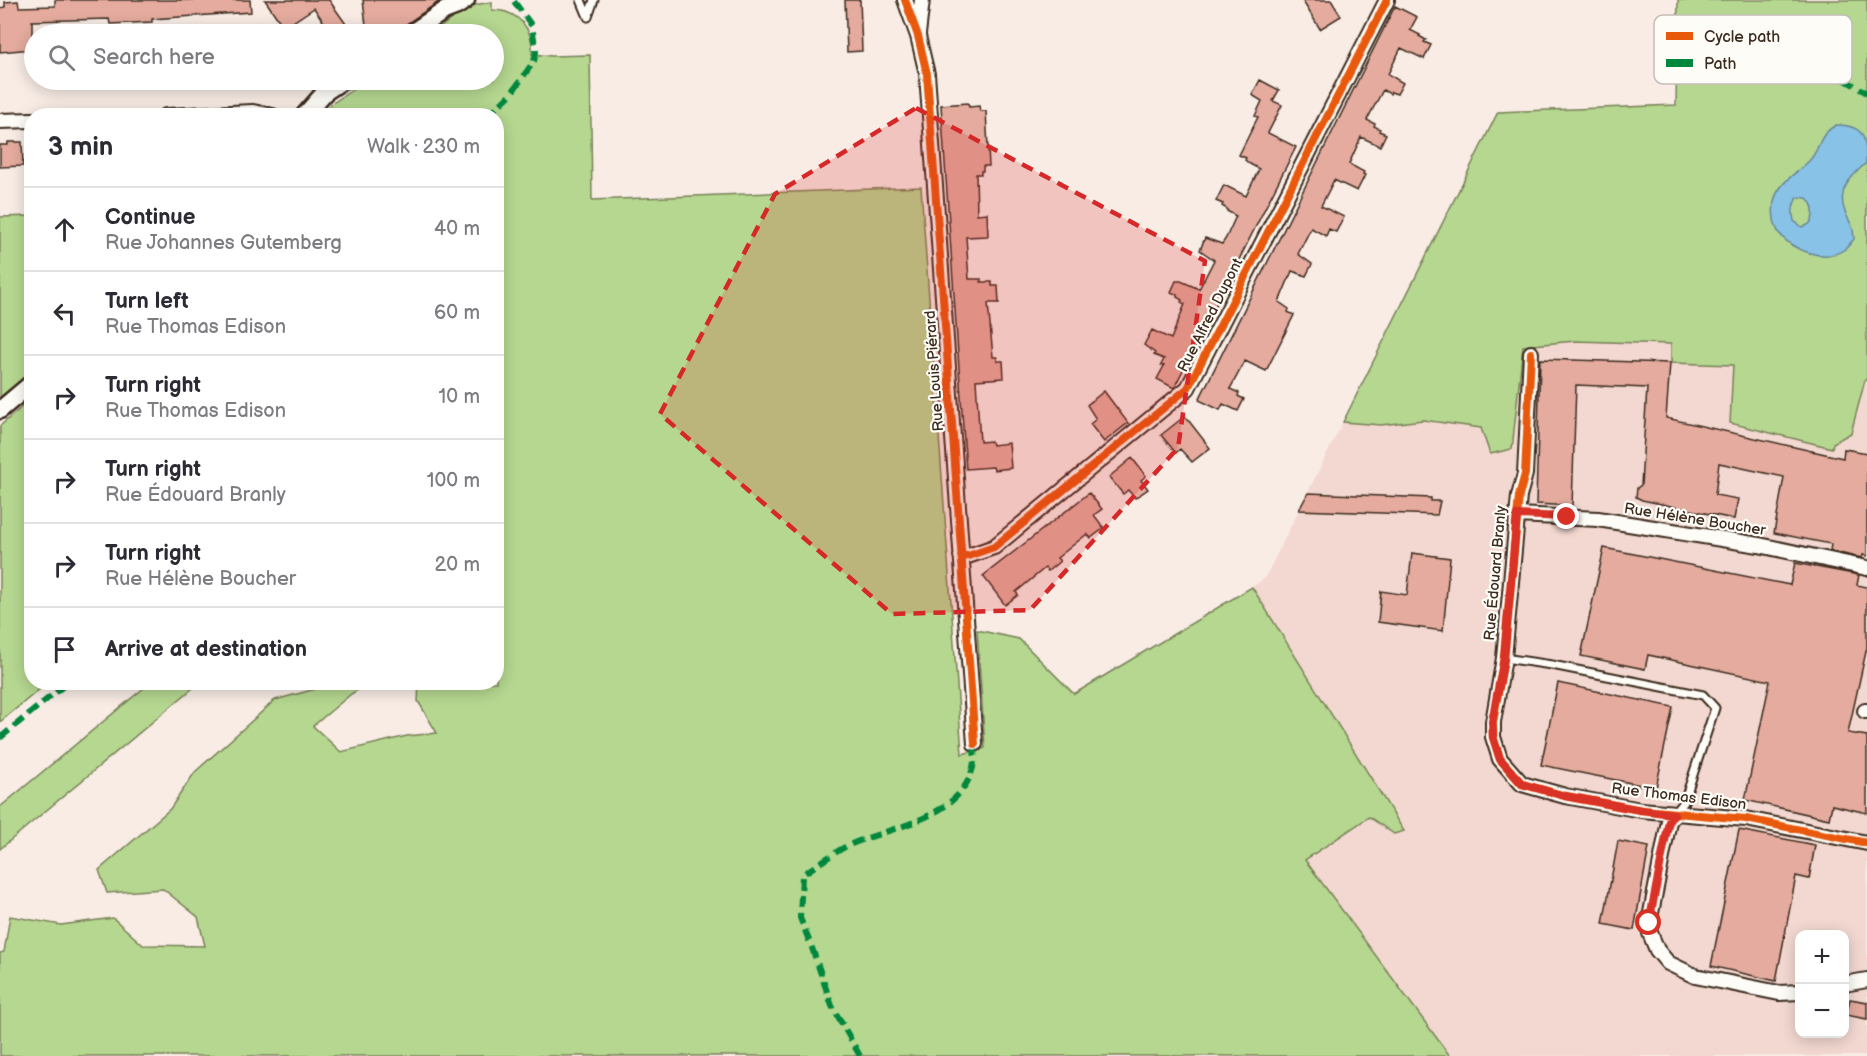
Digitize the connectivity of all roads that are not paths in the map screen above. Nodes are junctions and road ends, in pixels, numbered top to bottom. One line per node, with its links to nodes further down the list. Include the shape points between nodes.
1 (466, 0): 7 (street)
2 (581, 0): 3 (lane, via 588,17)
3 (594, 0)
4 (905, 0): 9 (street, Rue Louis Piérard)
5 (922, 0): 9 (street, Rue Louis Piérard)
6 (1387, 0): 18 (street, Rue Alfred Dupont, via 1188,388 994,547)
7 (449, 6): 8 (street)
8 (424, 24)
9 (918, 36): 18 (street, Rue Louis Piérard, via 927,74)
10 (328, 90): 11 (street)
11 (311, 108)
12 (24, 120): 13 (street)
13 (0, 121)
14 (1531, 353): 17 (street, Rue Édouard Branly, via 1525,474)
15 (24, 390): 16 (street)
16 (0, 410)
17 (1517, 515): 19 (street, Rue Hélène Boucher, via 1598,519); 20 (street, Rue Édouard Branly)
18 (961, 556): 21 (street, Rue Louis Piérard)
19 (1867, 568)
20 (1504, 658): 22 (street, Rue Édouard Branly, via 1492,722); 23 (lane, via 1703,695 1715,708 1684,802)
21 (975, 744)
22 (1500, 759): 23 (street, Rue Thomas Edison, via 1522,784 1565,796)
23 (1674, 814): 24 (street, Rue Thomas Edison, via 1746,819); 27 (street, via 1669,821 1650,913 1650,933 1656,950 1668,963 1695,976 1779,993)
24 (1867, 843)
25 (1867, 980): 26 (street)
26 (1849, 983)
27 (1795, 992)

